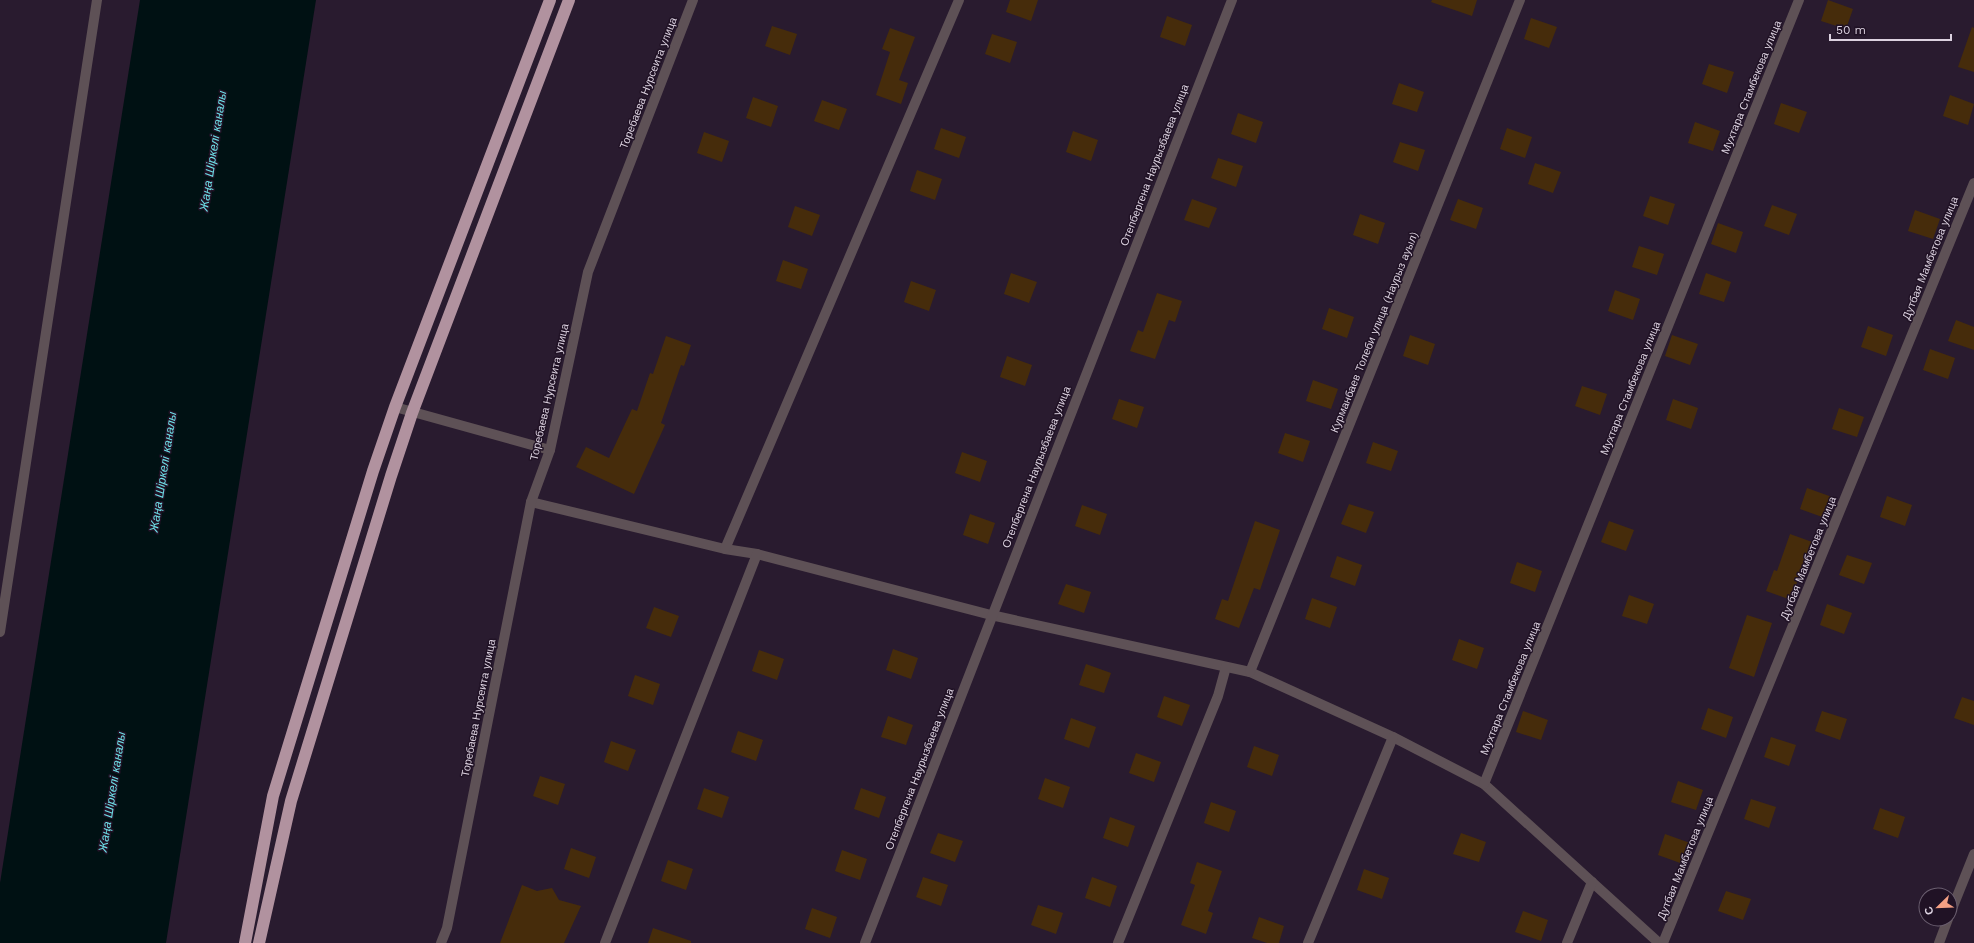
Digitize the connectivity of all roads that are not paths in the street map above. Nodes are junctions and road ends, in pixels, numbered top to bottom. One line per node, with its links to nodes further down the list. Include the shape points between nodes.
1 (97, 0): 17 (street)
2 (550, 0): 10 (highway)
3 (569, 0): 11 (highway)
4 (694, 0): 12 (street, Торебаева Нурсеита улица, via 588,272)
5 (1232, 0): 16 (street, Отепбергена Наурызбаева улица)
6 (1520, 0): 19 (street, Курманбаев Толеби улица (Наурыз ауыл))
7 (1799, 0): 21 (street, Мухтара Стамбекова улица)
8 (956, 1): 14 (street)
9 (1974, 183): 35 (street, Дутбая Мамбетова улица)
10 (395, 407): 11 (street); 26 (highway, via 273,796)
11 (412, 413): 12 (street); 27 (highway, via 290,801)
12 (550, 450): 13 (street, Торебаева Нурсеита улица)
13 (531, 502): 14 (street); 28 (street, Торебаева Нурсеита улица)
14 (725, 549): 15 (street)
15 (757, 554): 16 (street); 29 (street)
16 (991, 614): 18 (street); 30 (street, Отепбергена Наурызбаева улица)
17 (0, 632)
18 (1226, 667): 19 (street); 31 (street, via 1218,696)
19 (1250, 672): 20 (street)
20 (1393, 737): 21 (street); 32 (street)
21 (1484, 784): 23 (street)
22 (1974, 854): 24 (street)
23 (1592, 882): 33 (street); 34 (street)
24 (1958, 894)
25 (1945, 927): 36 (street)
26 (245, 943)
27 (259, 943)
28 (442, 943)
29 (605, 943)
30 (865, 943)
31 (1118, 943)
32 (1308, 943)
33 (1567, 943)
34 (1659, 943)
35 (1664, 943)
36 (1939, 943)

